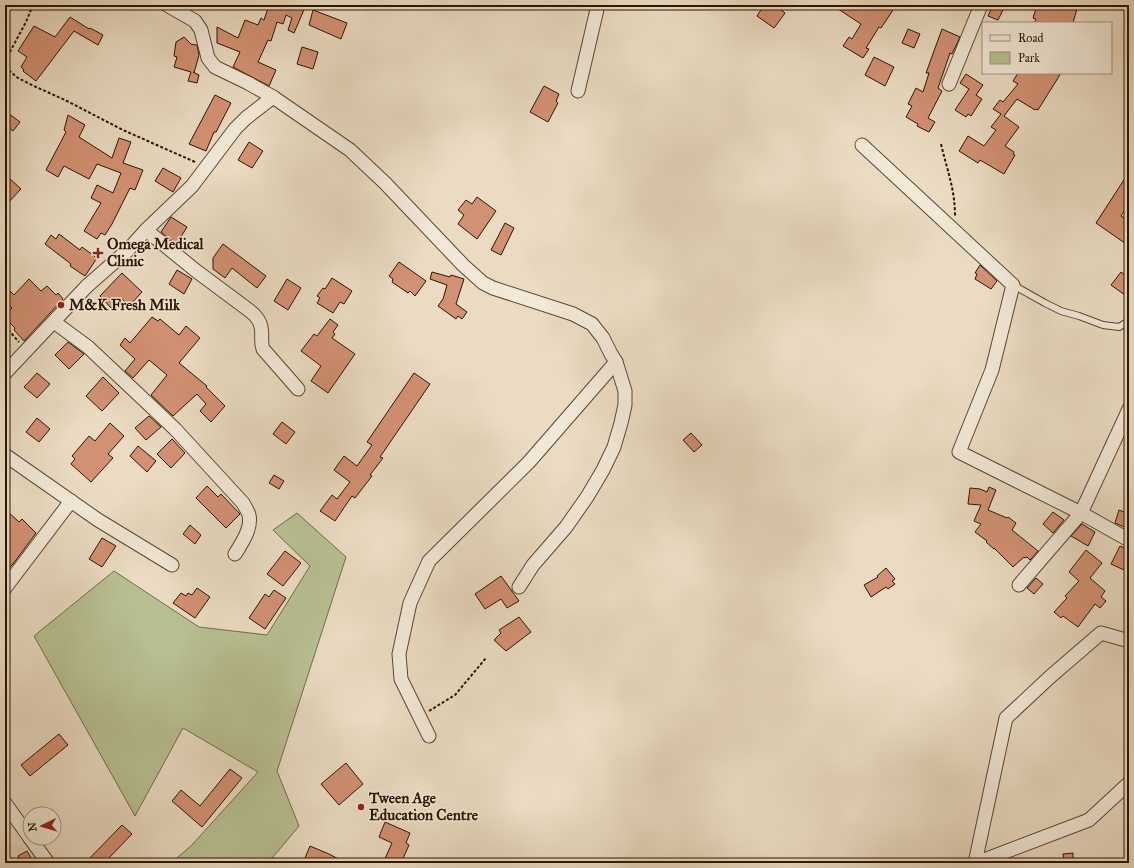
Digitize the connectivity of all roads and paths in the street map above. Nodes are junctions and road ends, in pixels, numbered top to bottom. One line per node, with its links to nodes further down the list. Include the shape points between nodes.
1 (33, 5): 5 (path)
2 (167, 5): 9 (street, via 195,21 201,30 208,58 215,67)
3 (598, 5): 8 (street)
4 (981, 5): 7 (street)
5 (5, 61)
6 (5, 67): 12 (path, via 18,78 36,87)
7 (949, 84)
8 (578, 91)
9 (273, 98): 12 (street, via 241,124); 20 (street, via 350,150 483,283 573,314 592,324)
10 (941, 144): 13 (path, via 956,204)
11 (862, 145): 13 (street)
12 (206, 167): 14 (street, via 192,186)
13 (953, 229): 15 (street)
14 (146, 230): 17 (street, via 128,250 87,286); 22 (street, via 258,319 263,349)
15 (1014, 285): 16 (lane, via 1055,308 1103,325 1119,327); 26 (street, via 992,370 959,452)
16 (1129, 321)
17 (54, 322): 19 (street); 28 (street, via 88,347 164,418 243,503 249,515 249,525)
18 (5, 326): 19 (path)
19 (27, 351): 21 (street)
20 (616, 362): 31 (street, via 625,391 625,405 614,447 587,497 566,527 533,565); 35 (street, via 529,462 429,561 410,603 399,654 401,679)
21 (5, 373)
22 (298, 389)
23 (1129, 410): 26 (street)
24 (5, 455): 25 (street)
25 (71, 501): 29 (street); 32 (street)
26 (1080, 513): 27 (street); 30 (street)
27 (1129, 540)
28 (235, 554)
29 (172, 565)
30 (1019, 584)
31 (519, 587)
32 (5, 588)
33 (1129, 641): 42 (street, via 1101,633 1006,718)
34 (486, 658): 35 (path, via 455,695)
35 (420, 717): 36 (street)
36 (429, 736)
37 (1129, 783): 42 (street, via 1089,820)
38 (5, 804): 39 (street)
39 (22, 827)
40 (36, 846): 41 (street)
41 (48, 863)
42 (976, 863)

